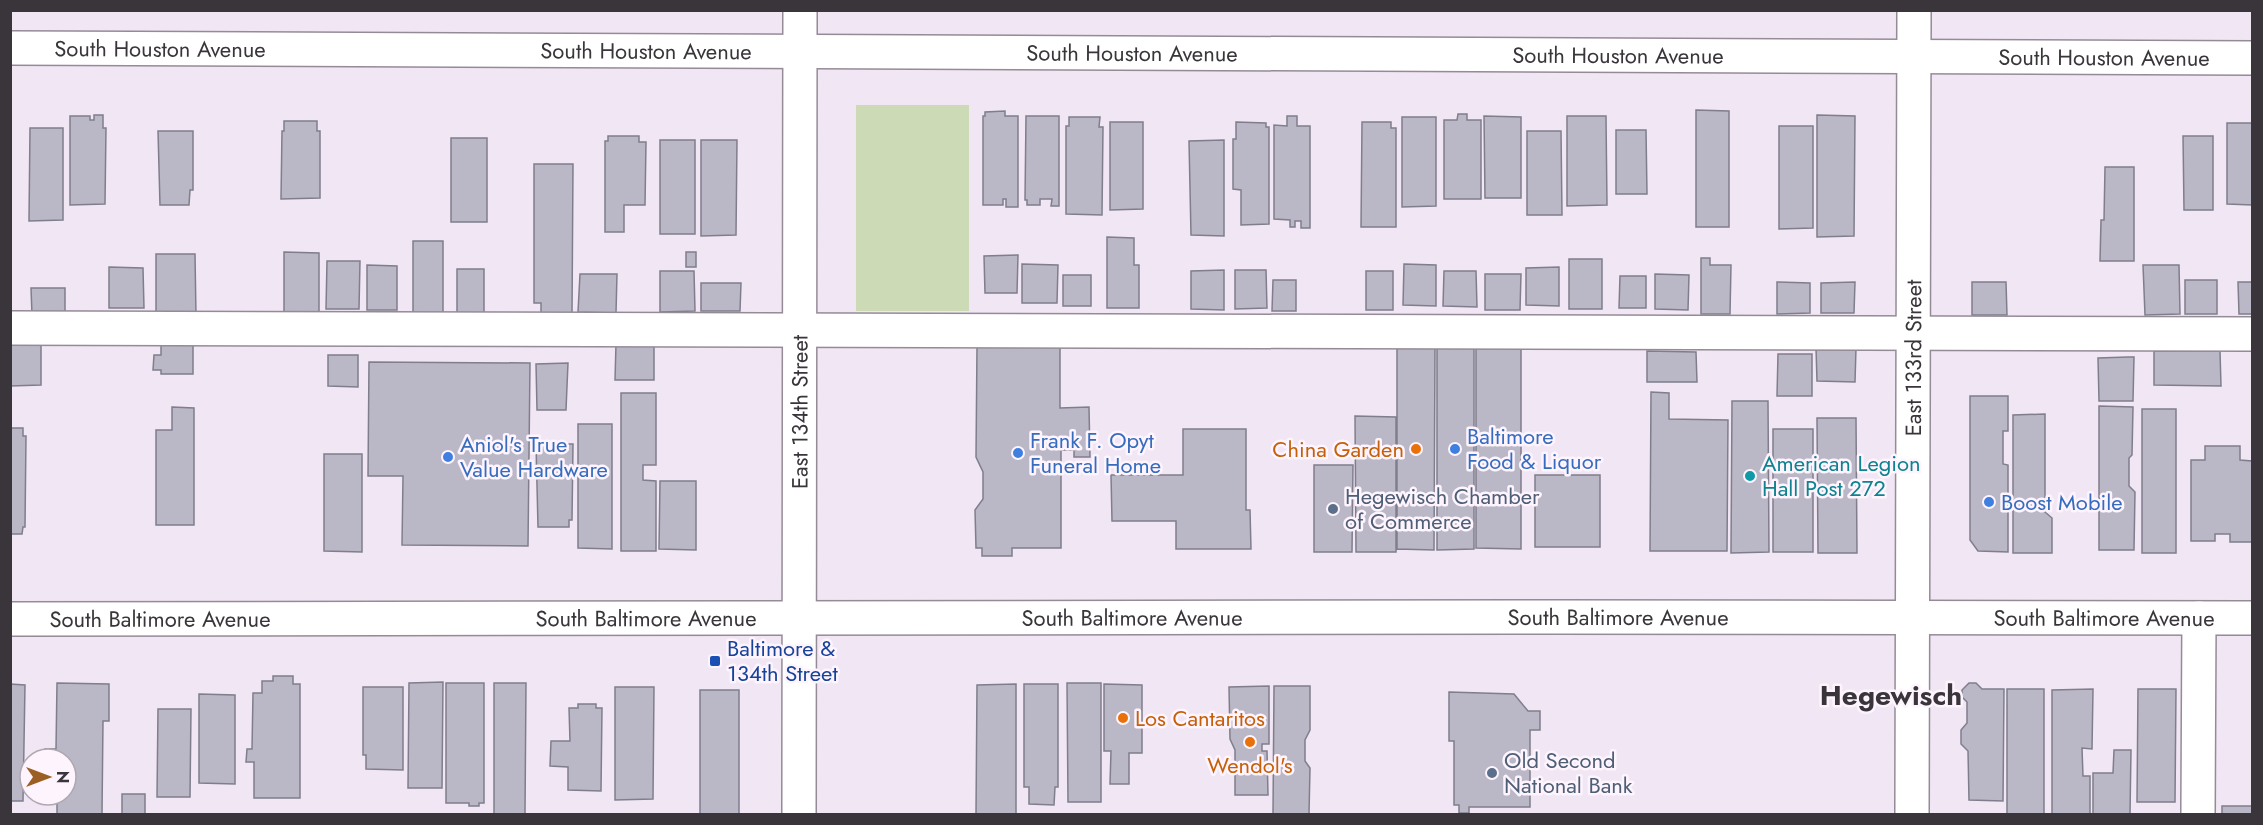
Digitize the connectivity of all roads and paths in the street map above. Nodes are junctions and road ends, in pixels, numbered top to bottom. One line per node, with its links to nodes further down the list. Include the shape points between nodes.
1 (800, 10): 4 (street, East 134th Street)
2 (1914, 10): 5 (street, East 133rd Street)
3 (10, 48): 4 (street, South Houston Avenue)
4 (800, 51): 5 (street, South Houston Avenue); 8 (street, East 134th Street)
5 (1914, 56): 6 (street, South Houston Avenue); 9 (street, East 133rd Street)
6 (2253, 58)
7 (10, 328): 8 (street)
8 (799, 330): 9 (street); 15 (street, East 134th Street)
9 (1914, 333): 10 (street); 11 (street, East 133rd Street)
10 (2253, 334)
11 (1913, 617): 12 (street, South Baltimore Avenue); 15 (street, South Baltimore Avenue); 17 (street, East 133rd Street)
12 (2199, 618): 13 (street, South Baltimore Avenue); 18 (street)
13 (2253, 618)
14 (10, 619): 15 (street, South Baltimore Avenue)
15 (799, 619): 16 (street, East 134th Street)
16 (799, 814)
17 (1912, 814)
18 (2198, 814)

